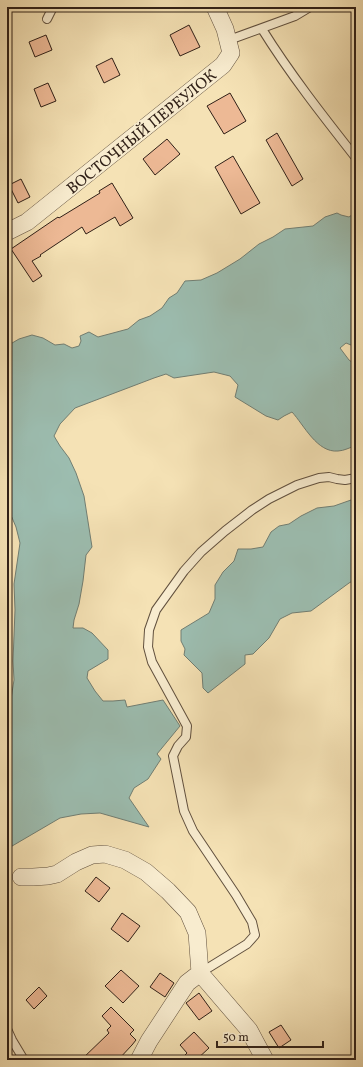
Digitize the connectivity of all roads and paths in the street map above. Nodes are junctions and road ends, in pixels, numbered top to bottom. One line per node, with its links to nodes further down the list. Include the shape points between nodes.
1 (53, 7): 4 (lane)
2 (215, 7): 6 (street, ВОСТОЧНЫЙ ПЕРЕУЛОК)
3 (310, 7): 5 (lane)
4 (47, 19)
5 (262, 29): 6 (lane); 7 (lane, via 298,83)
6 (229, 40): 8 (street, ВОСТОЧНЫЙ ПЕРЕУЛОК, via 231,53 223,65 26,222)
7 (356, 158)
8 (7, 232)
9 (356, 478): 11 (lane, via 319,478 297,485 252,510 206,548 184,571 156,610 148,630 148,647 152,662 187,726 186,738 173,756 184,811 193,831 252,922 255,935 247,944)
10 (21, 876): 11 (street, via 40,877 57,874 92,854 105,854 125,860 146,872 188,912 197,933)
11 (200, 973): 14 (street, via 187,983); 15 (street, via 249,1030)
12 (7, 1029): 13 (lane)
13 (24, 1060)
14 (139, 1060)
15 (265, 1060)

